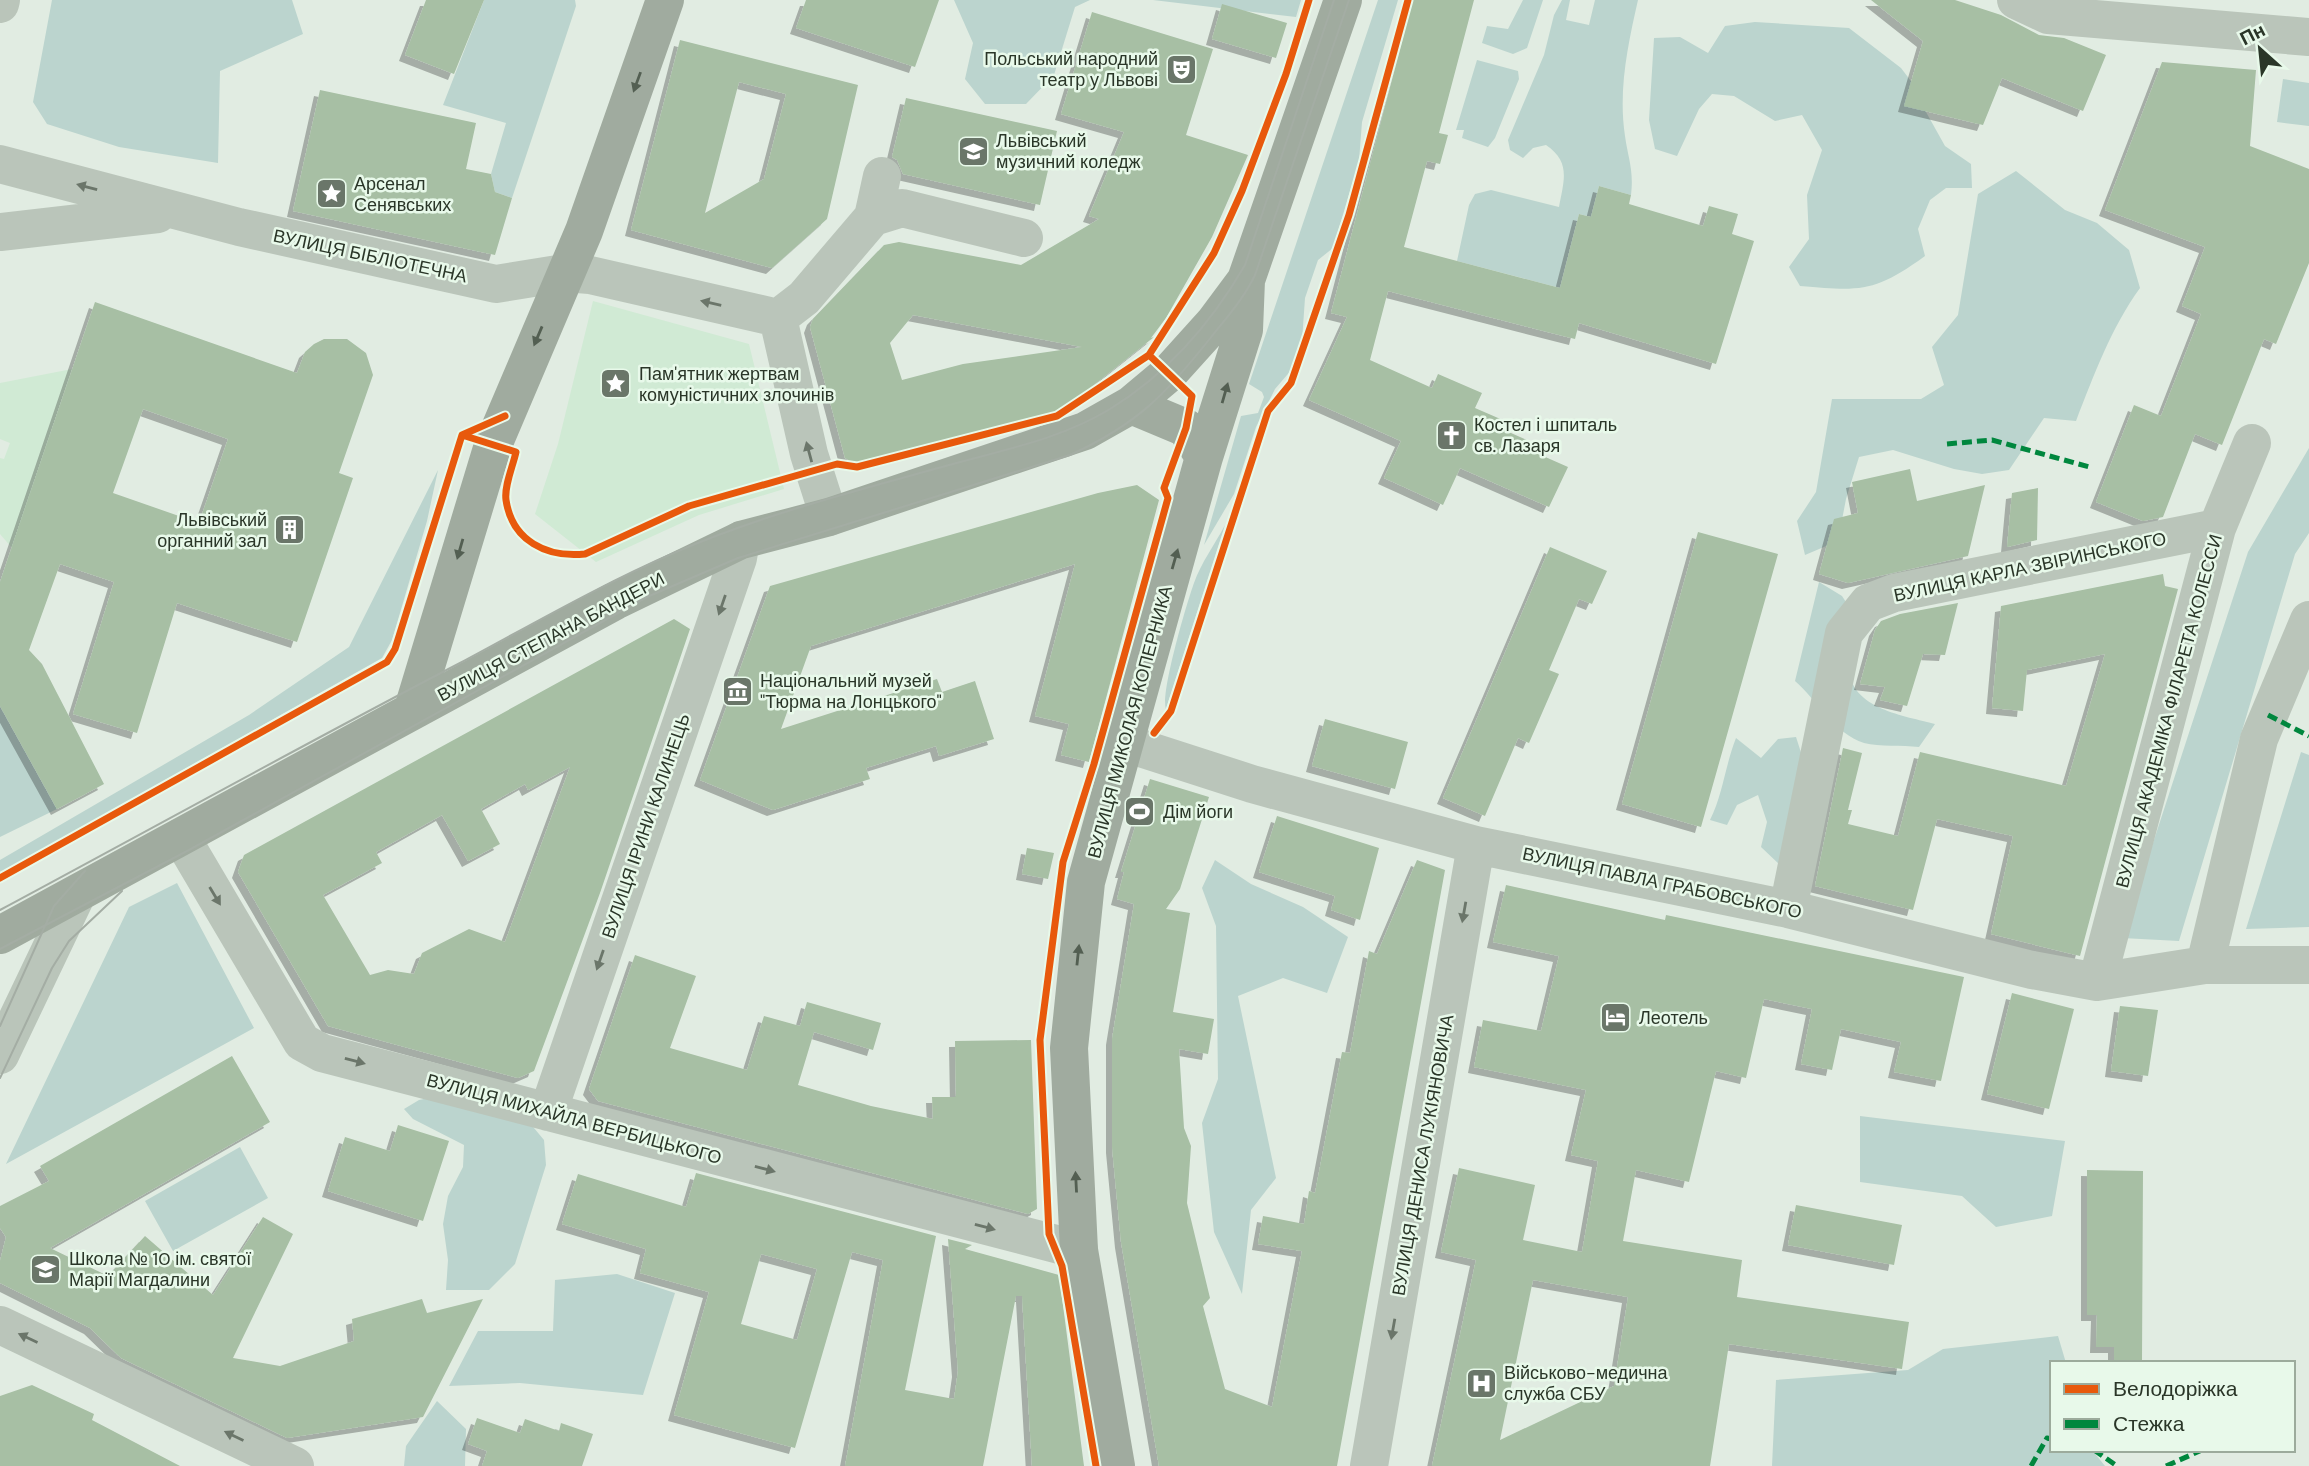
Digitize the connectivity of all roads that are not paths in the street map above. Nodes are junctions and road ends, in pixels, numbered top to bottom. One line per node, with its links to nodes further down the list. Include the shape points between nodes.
1 (666, 0): 11 (main road, one-way to 11, via 584,231)
2 (1343, 0): 12 (main road, ВУЛИЦЯ МИКОЛАЯ КОПЕРНИКА)
3 (2015, 0): 4 (street, via 2049,15)
4 (2309, 37)
5 (0, 164): 7 (street, ВУЛИЦЯ БІБЛІОТЕЧНА, one-way to 5)
6 (883, 176): 8 (street)
7 (176, 211): 9 (street, ВУЛИЦЯ БІБЛІОТЕЧНА); 11 (street, ВУЛИЦЯ БІБЛІОТЕЧНА, via 496,284)
8 (873, 217): 10 (street, via 902,208); 13 (street, via 804,298)
9 (0, 232)
10 (1024, 238)
11 (564, 273): 13 (street, ВУЛИЦЯ БІБЛІОТЕЧНА, one-way to 11); 21 (main road, one-way to 21, via 493,445)
12 (1246, 280): 14 (main road, ВУЛИЦЯ СТЕПАНА БАНДЕРИ, via 1181,360); 16 (main road, ВУЛИЦЯ МИКОЛАЯ КОПЕРНИКА, one-way to 12, via 1244,330)
13 (778, 318): 17 (street, one-way to 13, via 809,454)
14 (1131, 405): 16 (main road, via 1186,428); 17 (main road, ВУЛИЦЯ СТЕПАНА БАНДЕРИ, via 1085,430)
15 (2252, 443): 18 (street, ВУЛИЦЯ АКАДЕМІКА ФІЛАРЕТА КОЛЕССИ)
16 (1204, 457): 22 (main road, ВУЛИЦЯ МИКОЛАЯ КОПЕРНИКА, one-way to 16)
17 (829, 517): 19 (main road, ВУЛИЦЯ СТЕПАНА БАНДЕРИ)
18 (2217, 528): 26 (street, ВУЛИЦЯ КАРЛА ЗВІРИНСЬКОГО, via 1894,593 1868,603 1844,633); 30 (street, ВУЛИЦЯ АКАДЕМІКА ФІЛАРЕТА КОЛЕССИ)
19 (741, 540): 21 (main road, ВУЛИЦЯ СТЕПАНА БАНДЕРИ); 32 (street, ВУЛИЦЯ ІРИНИ КАЛИНЕЦЬ, one-way to 32)
20 (2309, 620): 28 (street, via 2259,739)
21 (413, 709): 23 (main road, ВУЛИЦЯ СТЕПАНА БАНДЕРИ)
22 (1125, 743): 24 (street, ВУЛИЦЯ ПАВЛА ГРАБОВСЬКОГО, via 1252,784); 33 (main road, ВУЛИЦЯ МИКОЛАЯ КОПЕРНИКА, one-way to 22, via 1069,1048 1086,882)
23 (181, 837): 25 (main road, ВУЛИЦЯ СТЕПАНА БАНДЕРИ); 32 (street, ВУЛИЦЯ МИХАЙЛА ВЕРБИЦЬКОГО, one-way to 32, via 302,1042 322,1053)
24 (1476, 845): 26 (street, ВУЛИЦЯ ПАВЛА ГРАБОВСЬКОГО); 37 (street, ВУЛИЦЯ ДЕНИСА ЛУКІЯНОВИЧА, one-way to 37)
25 (77, 894): 27 (main road, ВУЛИЦЯ СТЕПАНА БАНДЕРИ); 31 (street)
26 (1788, 909): 30 (street, ВУЛИЦЯ ПАВЛА ГРАБОВСЬКОГО)
27 (0, 935)
28 (2205, 965): 29 (street, ВУЛИЦЯ ПАВЛА ГРАБОВСЬКОГО); 30 (street, ВУЛИЦЯ ПАВЛА ГРАБОВСЬКОГО)
29 (2309, 965)
30 (2097, 982)
31 (0, 1055)
32 (548, 1112): 33 (street, ВУЛИЦЯ МИХАЙЛА ВЕРБИЦЬКОГО, one-way to 33)
33 (1079, 1250): 36 (main road, ВУЛИЦЯ МИКОЛАЯ КОПЕРНИКА)
34 (0, 1325): 35 (street, one-way to 34)
35 (295, 1466)
36 (1116, 1466)
37 (1369, 1466)

